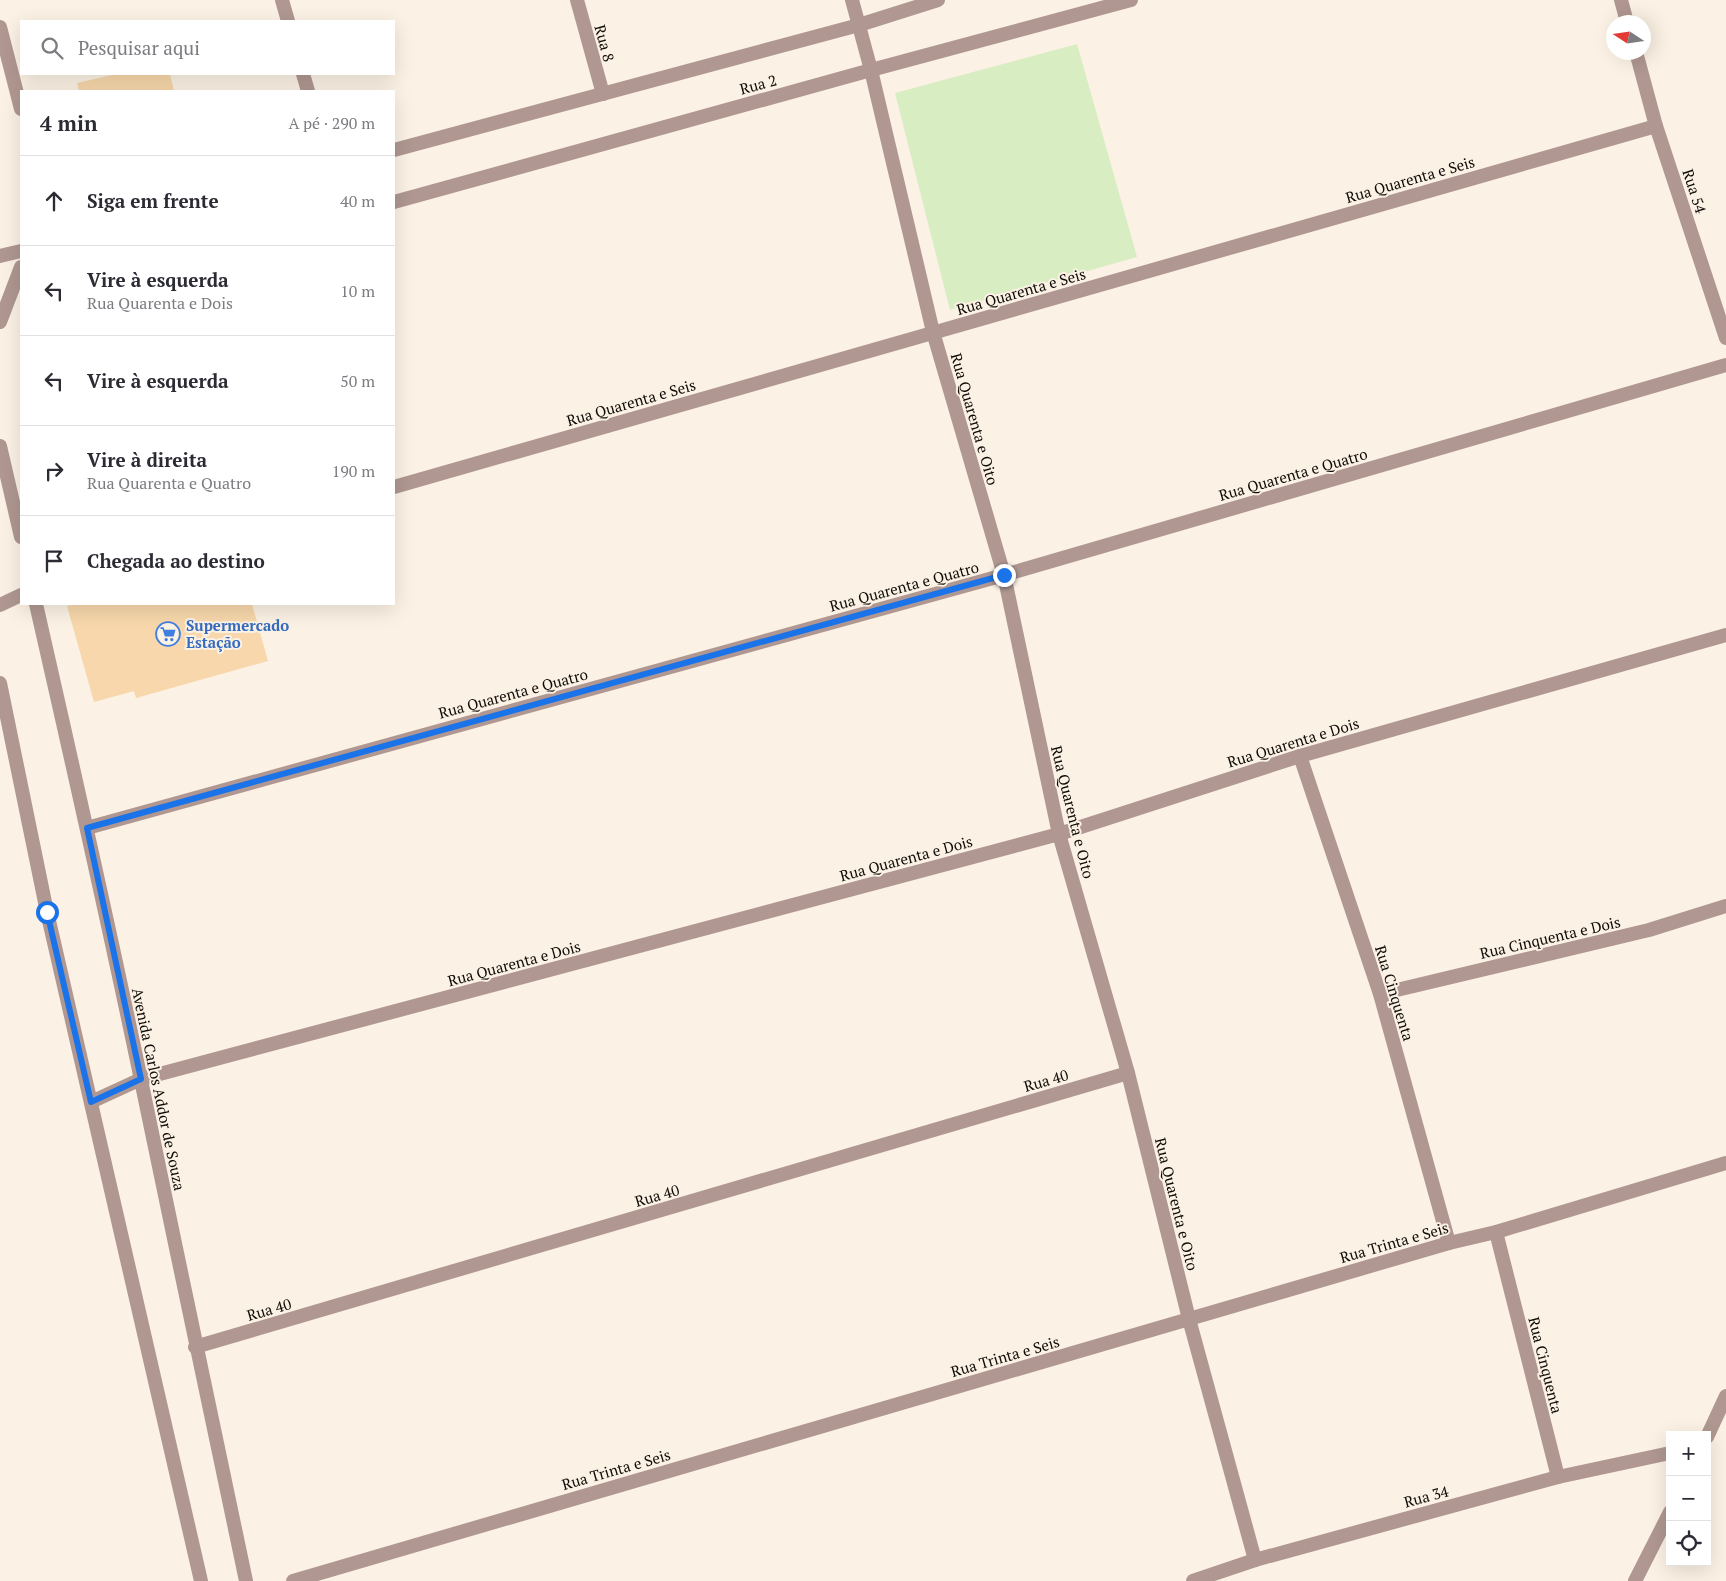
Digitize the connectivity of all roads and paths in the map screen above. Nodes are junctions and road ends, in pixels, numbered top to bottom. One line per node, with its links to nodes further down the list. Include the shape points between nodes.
1 (282, 0): 8 (street)
2 (577, 0): 15 (street, Rua 8)
3 (852, 0): 9 (street, Rua Quarenta e Oito)
4 (938, 0): 9 (street, Rua 2)
5 (1131, 0): 12 (street, Rua 2)
6 (1621, 0): 7 (street)
7 (1625, 15)
8 (288, 20)
9 (859, 25): 12 (street, Rua Quarenta e Oito); 15 (street, Rua 2)
10 (0, 27): 16 (street)
11 (1638, 60): 17 (street, Rua 54)
12 (871, 70): 19 (street, Rua 2); 25 (street, Rua Quarenta e Oito)
13 (303, 75): 14 (street)
14 (308, 90)
15 (602, 94): 18 (street, Rua 2)
16 (20, 105)
17 (1656, 126): 25 (street, Rua Quarenta e Seis); 26 (street, Rua 54)
18 (395, 150)
19 (395, 202)
20 (20, 251): 21 (street)
21 (0, 256)
22 (20, 271): 23 (street)
23 (10, 298): 24 (street)
24 (0, 322)
25 (933, 332): 29 (street, Rua Quarenta e Seis); 31 (street, Rua Quarenta e Oito)
26 (1726, 338)
27 (1726, 364): 31 (street, Rua Quarenta e Quatro)
28 (0, 446): 30 (street)
29 (395, 487)
30 (20, 533)
31 (1004, 575): 38 (street, Rua Quarenta e Quatro); 39 (street, Rua Quarenta e Oito)
32 (20, 595): 33 (street)
33 (0, 605)
34 (36, 605): 38 (street, Avenida Carlos Addor de Souza)
35 (1726, 635): 37 (street, Rua Quarenta e Dois)
36 (0, 683): 44 (street, via 47,912)
37 (1300, 756): 39 (street, Rua Quarenta e Dois); 41 (street, Rua Cinquenta)
38 (87, 828): 43 (street, Avenida Carlos Addor de Souza)
39 (1059, 834): 42 (street, Rua Quarenta e Oito); 43 (street, Rua Quarenta e Dois)
40 (1726, 906): 41 (street, Rua Cinquenta e Dois, via 1649,930)
41 (1380, 994): 47 (street, Rua Cinquenta)
42 (1128, 1073): 48 (street, Rua Quarenta e Oito); 49 (street, Rua 40)
43 (141, 1079): 44 (street, Rua Quarenta e Dois); 49 (street, Avenida Carlos Addor de Souza)
44 (91, 1102): 56 (street)
45 (1726, 1163): 46 (street, Rua Trinta e Seis)
46 (1496, 1232): 47 (street, Rua Trinta e Seis); 53 (street, Rua Cinquenta)
47 (1449, 1243): 48 (street, Rua Trinta e Seis)
48 (1189, 1319): 55 (street, Rua Quarenta e Oito); 58 (street, Rua Trinta e Seis)
49 (195, 1347): 57 (street, Avenida Carlos Addor de Souza)
50 (1726, 1396): 51 (street)
51 (1710, 1431)
52 (1666, 1454): 53 (street, Rua 34)
53 (1558, 1476): 55 (street, Rua 34)
54 (1666, 1520): 60 (street)
55 (1255, 1560): 59 (street, Rua 34)
56 (201, 1581)
57 (246, 1581)
58 (293, 1581)
59 (1193, 1581)
60 (1635, 1581)

